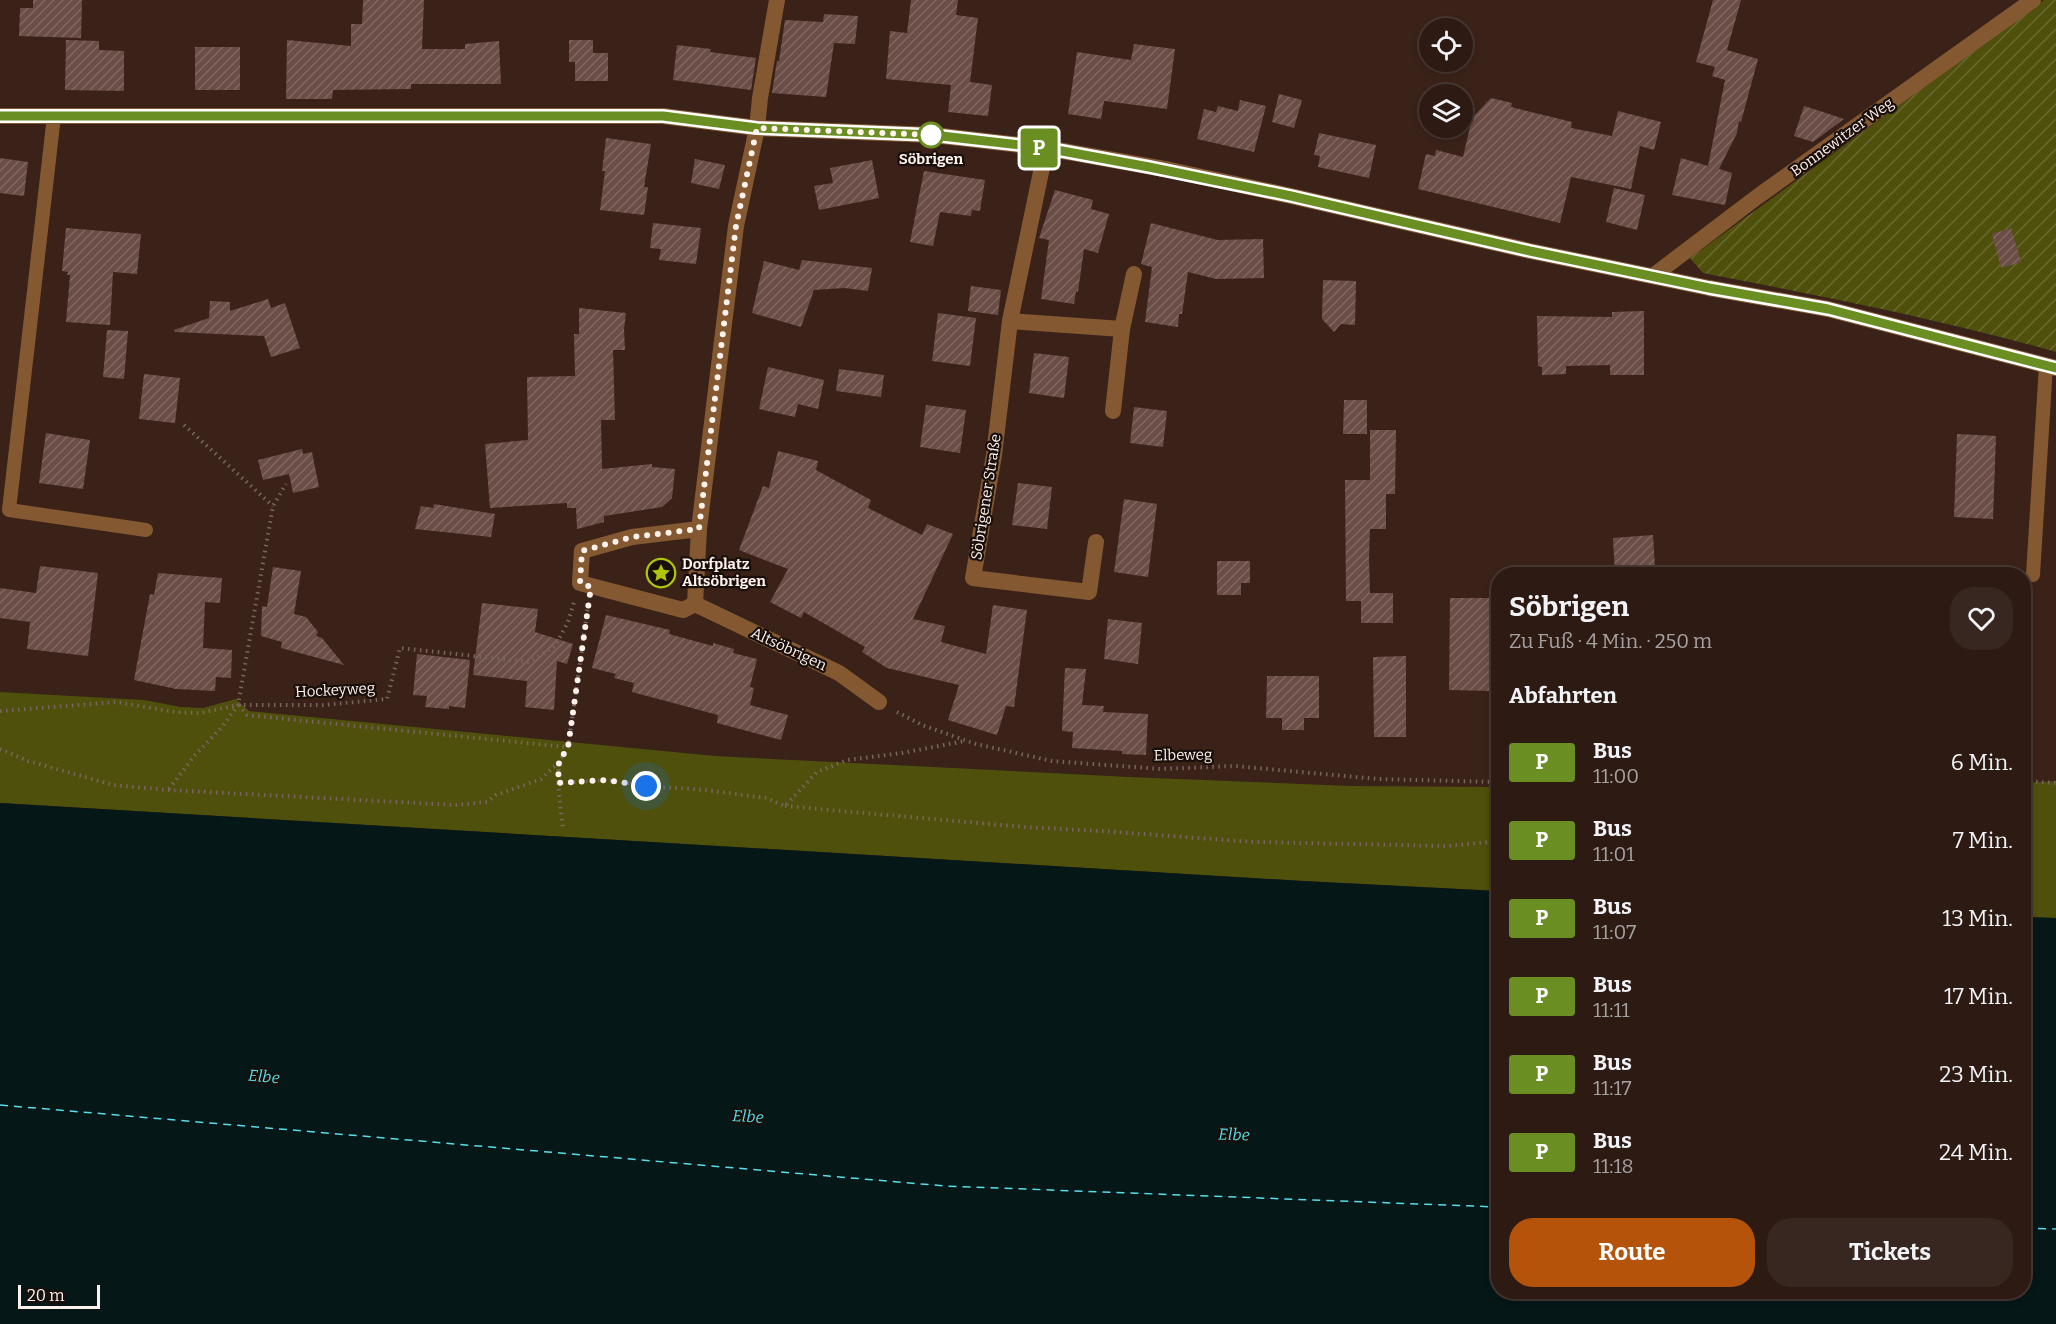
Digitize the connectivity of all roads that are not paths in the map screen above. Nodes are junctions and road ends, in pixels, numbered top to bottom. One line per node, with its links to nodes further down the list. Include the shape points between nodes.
1 (777, 0): 5 (street)
2 (2033, 0): 8 (street, Bonnewitzer Weg)
3 (0, 116): 4 (street)
4 (54, 116): 5 (street, via 663,116); 14 (lane, via 9,510)
5 (757, 128): 6 (street, via 933,135); 13 (street, via 736,226)
6 (1046, 148): 8 (street, via 1280,193); 9 (street, Söbrigener Straße)
7 (1134, 274): 10 (street)
8 (1653, 276): 11 (street, via 1828,309)
9 (1010, 321): 10 (street); 15 (street, Söbrigener Straße, via 994,455 973,579 1089,592)
10 (1122, 329): 12 (street)
11 (2051, 367): 16 (lane)
12 (1113, 411)
13 (699, 529): 17 (street); 17 (street, Altsöbrigen, via 632,537 582,551 585,585 683,610)
14 (146, 530)
15 (1096, 542)
16 (2033, 576)
17 (695, 604): 18 (street, Altsöbrigen, via 839,673)
18 (879, 702)

